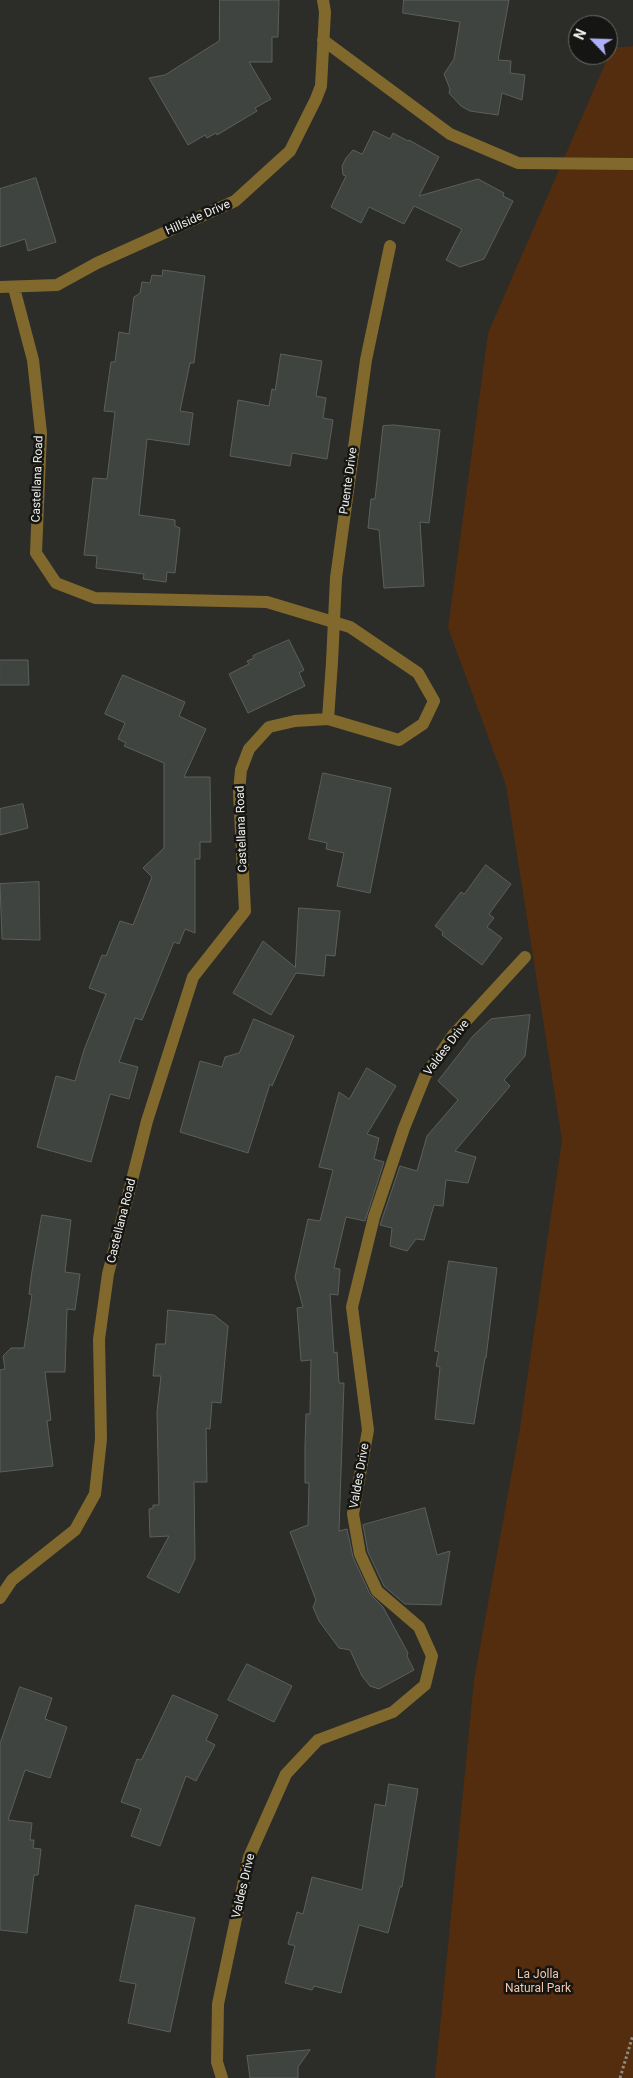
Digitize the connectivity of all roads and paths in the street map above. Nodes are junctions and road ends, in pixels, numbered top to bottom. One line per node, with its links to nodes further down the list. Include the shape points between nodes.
1 (324, 0): 2 (street, Hillside Drive)
2 (323, 40): 3 (street, via 450,134 518,163); 6 (street, Hillside Drive, via 321,86 290,151 235,202 97,263 57,285)
3 (633, 164)
4 (390, 246): 7 (street, Puente Drive, bridge, via 366,360 336,578)
5 (0, 287): 6 (street, Hillside Drive)
6 (14, 288): 7 (street, Castellana Road, via 34,360 40,434 36,553 56,582 95,598 267,602 350,627 418,673 434,701 424,724 399,740)
7 (328, 719): 9 (street, Castellana Road, via 295,721 269,728 249,749 243,763 239,792 245,911 193,977 147,1121 108,1274 99,1339 101,1439 95,1494 75,1530 12,1580)
8 (525, 956): 11 (street, Valdes Drive, via 454,1034 425,1076 374,1217 352,1306 368,1430 353,1514 360,1554 378,1591 418,1627 432,1656 425,1686 393,1712 318,1740 286,1774 247,1866 218,2004 217,2062)
9 (0, 1598)
10 (633, 2035): 12 (path)
11 (222, 2078)
12 (620, 2078)

